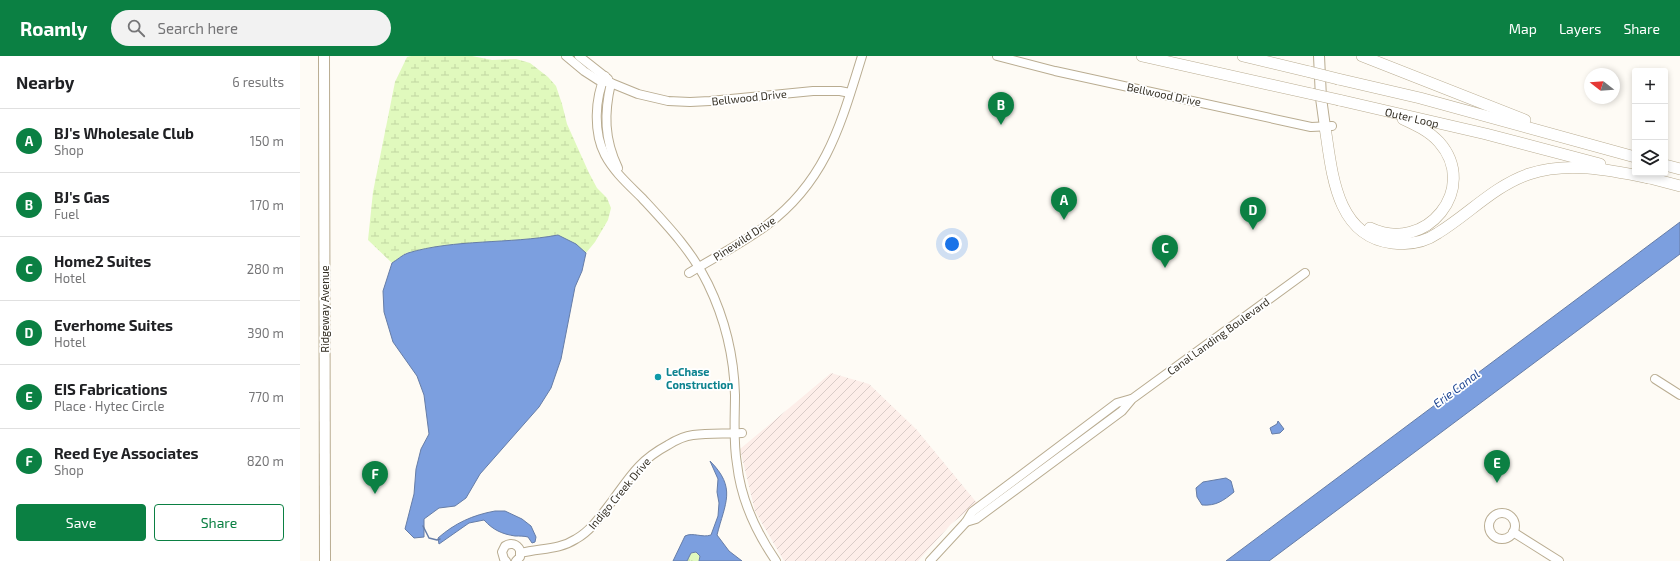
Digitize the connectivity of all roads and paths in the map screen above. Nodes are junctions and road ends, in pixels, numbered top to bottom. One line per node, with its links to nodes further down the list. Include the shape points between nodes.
1 (324, 56): 29 (main road, Ridgeway Avenue)
2 (566, 56): 11 (street, Bellwood Drive, via 588,74)
3 (579, 56): 11 (street, Bellwood Drive)
4 (862, 56): 12 (street)
5 (997, 56): 14 (street, Bellwood Drive, via 1311,127)
6 (1142, 56): 13 (highway, Outer Loop, bridge)
7 (1243, 56): 15 (highway, Outer Loop, bridge, via 1420,98)
8 (1319, 56): 14 (main road, via 1321,91)
9 (1326, 56): 14 (main road)
10 (1362, 56): 15 (highway)
11 (606, 80): 12 (street, Bellwood Drive, via 646,96 683,102 710,102 813,91); 21 (street, via 597,112 600,139 608,160 675,234)
12 (850, 93): 21 (street, Pinewild Drive, via 829,151 799,195 764,228)
13 (1366, 106): 14 (highway, via 1421,128 1437,140 1447,154 1452,174 1451,194 1439,215 1425,227 1406,234 1390,234 1373,230 1357,218 1347,205 1343,193); 19 (highway, Outer Loop, via 1486,134)
14 (1328, 127): 19 (highway, via 1336,184 1344,210 1364,232 1390,243 1409,244 1431,238 1498,189 1537,172 1577,168)
15 (1593, 145): 16 (highway, Outer Loop)
16 (1632, 156)
17 (1668, 166): 18 (highway)
18 (1680, 169)
19 (1649, 178): 20 (highway, Outer Loop)
20 (1680, 186)
21 (699, 267): 22 (street, Pinewild Drive); 26 (street, via 717,305 729,344)
22 (689, 273)
23 (1305, 273): 33 (street, Canal Landing Boulevard, via 1132,399 1117,403 972,512)
24 (1655, 379): 25 (street)
25 (1680, 395)
26 (738, 433): 28 (street, Indigo Creek Drive, via 679,438 646,458 586,533 565,545); 32 (street, via 737,465 743,495 764,544)
27 (1513, 532): 34 (street)
28 (521, 553): 30 (street, via 516,545 508,544 502,552); 31 (street)
29 (325, 561)
30 (506, 561)
31 (516, 561)
32 (776, 561)
33 (930, 561)
34 (1559, 561)

